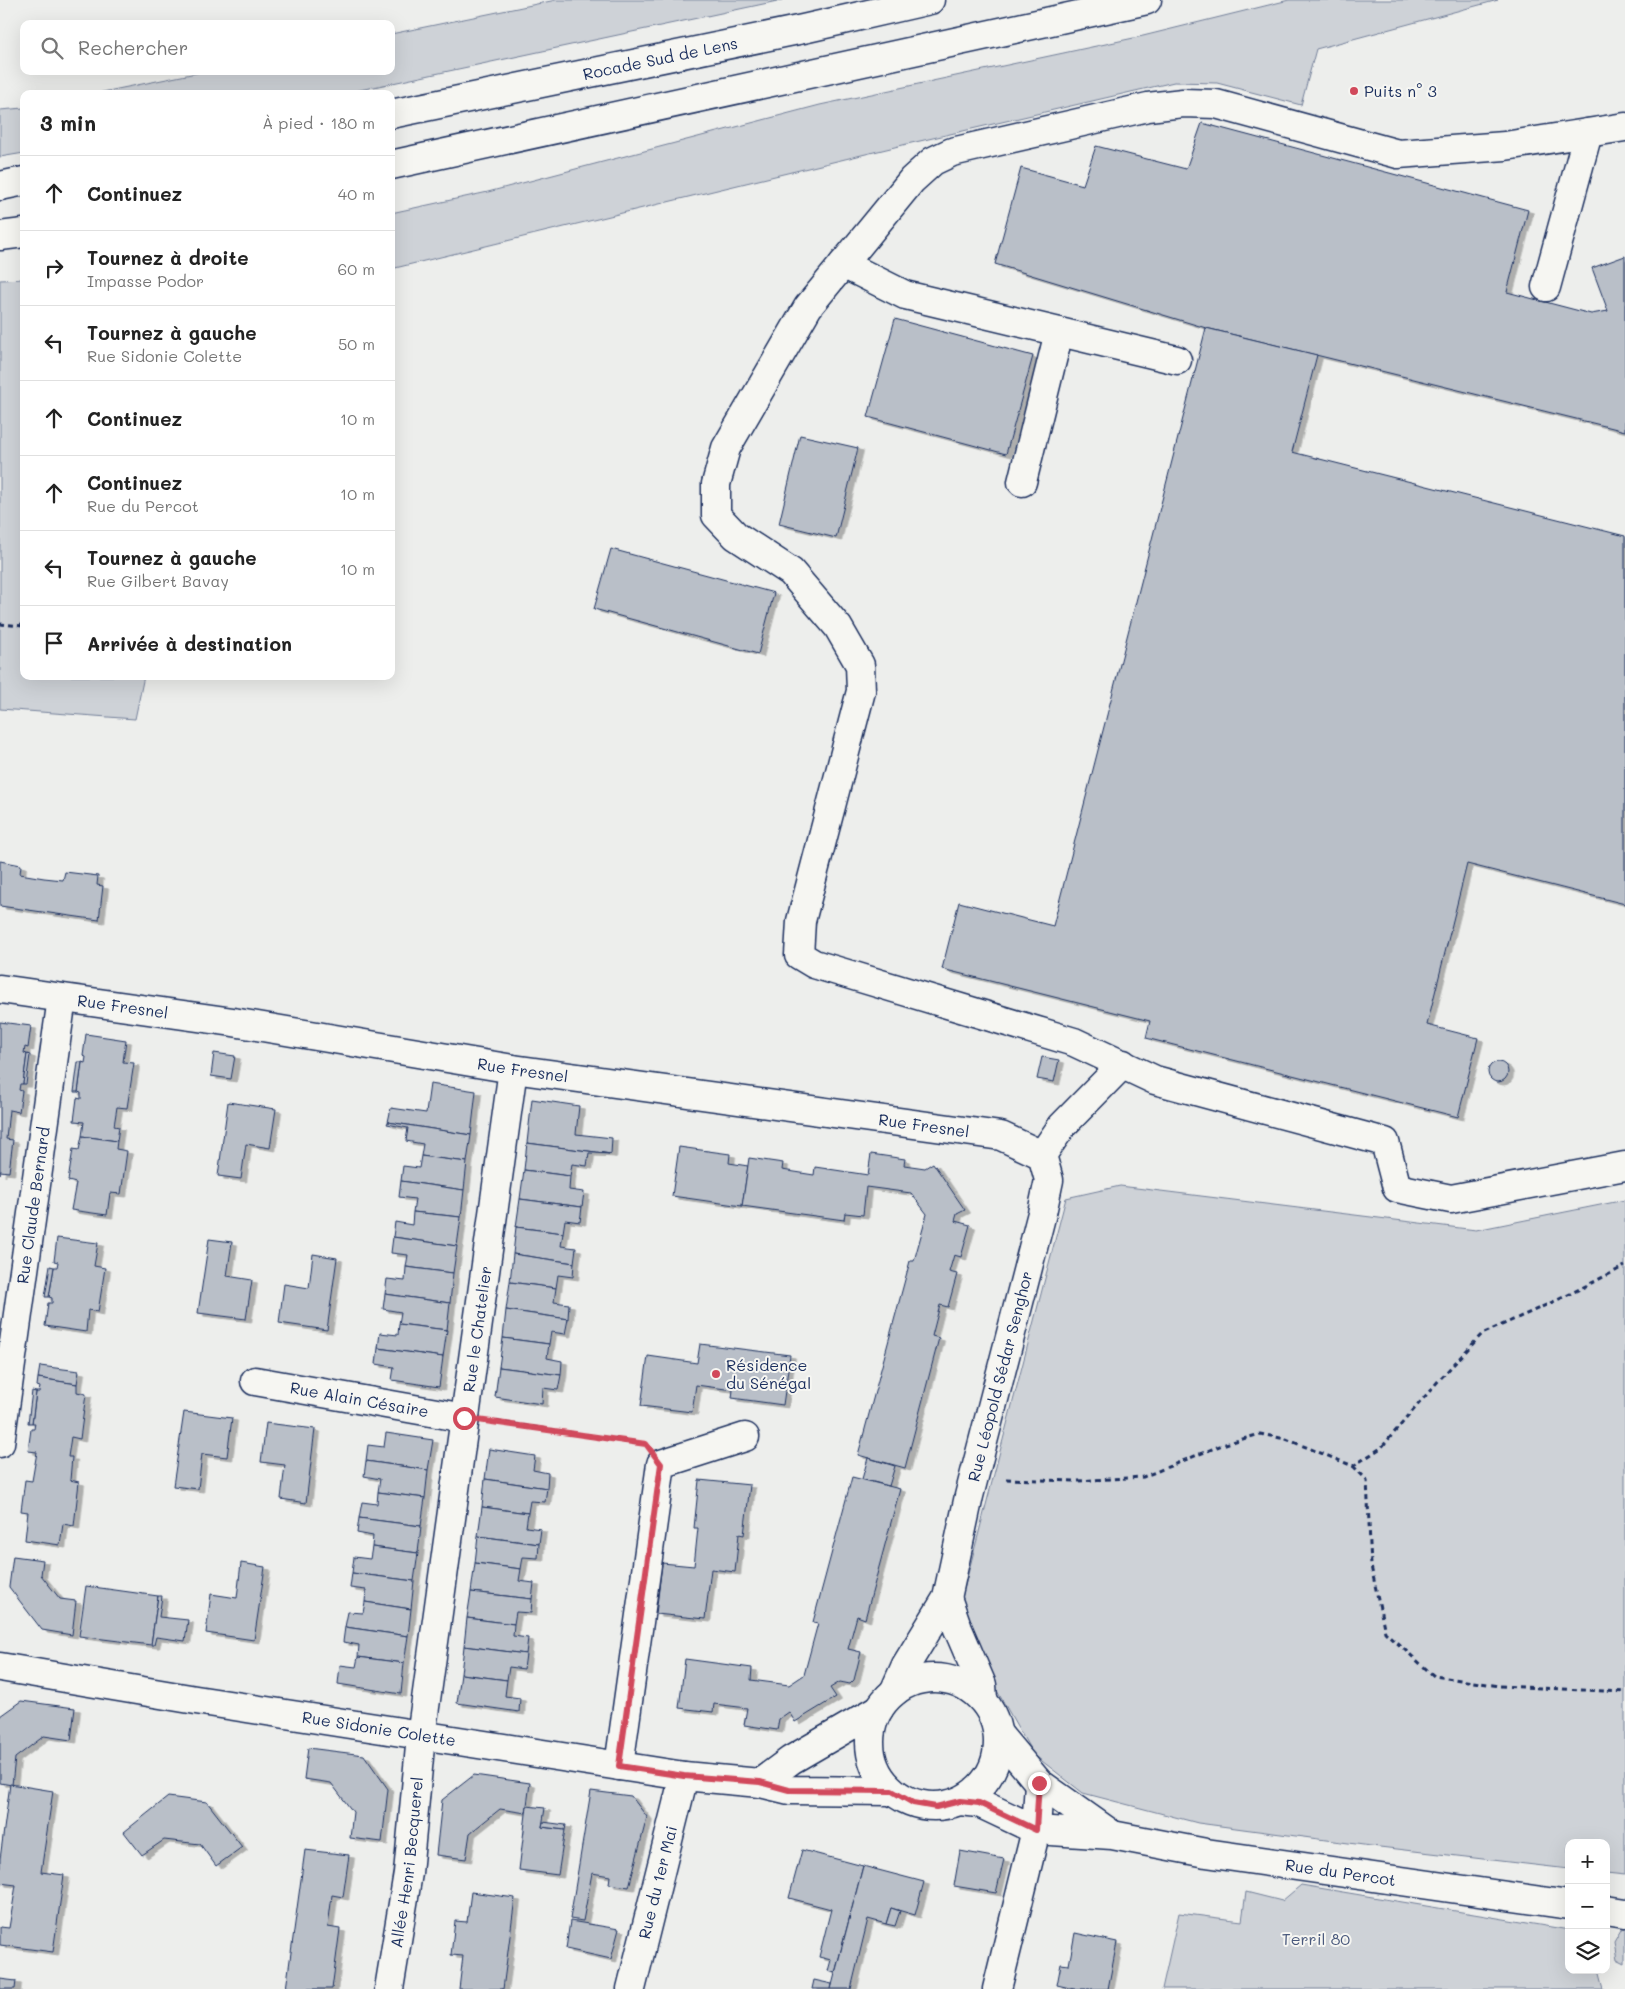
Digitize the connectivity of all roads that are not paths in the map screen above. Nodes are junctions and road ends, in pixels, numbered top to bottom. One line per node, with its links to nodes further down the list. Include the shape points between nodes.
1 (930, 0): 3 (main road, Rocade Sud de Lens)
2 (1147, 0): 6 (main road)
3 (395, 113)
4 (1625, 127): 5 (main road)
5 (1588, 133): 11 (main road, via 1504,146 1398,154 1216,104 1183,103 1148,108 952,152 933,161 912,180); 12 (main road)
6 (395, 164)
7 (20, 183): 8 (main road)
8 (0, 186)
9 (20, 233): 10 (main road)
10 (0, 236)
11 (843, 264): 13 (main road, via 905,295); 18 (main road, via 808,308 726,448 716,484 716,515 736,536 791,572 838,626 860,665 861,691 801,921 799,954 814,964 1074,1042)
12 (1546, 287)
13 (1059, 332): 14 (main road); 15 (main road)
14 (1177, 360)
15 (1022, 482)
16 (0, 989): 17 (main road, Rue Fresnel)
17 (62, 998): 19 (main road, Rue Fresnel, via 232,1022); 25 (main road, Rue Claude Bernard)
18 (1123, 1064): 20 (main road, via 1062,1126); 21 (main road, via 1155,1080 1385,1142 1397,1188 1451,1200)
19 (512, 1069): 20 (main road, Rue Fresnel, via 1002,1136); 23 (main road, Rue le Chatelier)
20 (1042, 1155): 26 (main road, Rue Léopold Sédar Senghor, via 1049,1180 1046,1197)
21 (1625, 1166)
22 (256, 1381): 23 (main road, Rue Alain Césaire)
23 (464, 1418): 31 (main road, Rue le Chatelier)
24 (745, 1436): 32 (main road, via 661,1464)
25 (0, 1443)
26 (947, 1598): 28 (main road, via 982,1685); 29 (main road, Rue Léopold Sédar Senghor)
27 (0, 1667): 31 (main road, Rue Sidonie Colette)
28 (983, 1699): 29 (main road, via 968,1686 950,1679 930,1678 911,1682); 30 (main road, via 993,1715)
29 (887, 1700): 34 (main road); 36 (main road, via 870,1730 870,1752 878,1774)
30 (998, 1734): 35 (main road, Rue du Percot); 37 (main road, via 998,1754 990,1774 977,1790)
31 (421, 1736): 32 (main road, Rue Sidonie Colette); 43 (main road, Allée Henri Becquerel, via 408,1873)
32 (619, 1766): 33 (main road, Rue Sidonie Colette)
33 (684, 1776): 34 (main road, Rue Sidonie Colette); 44 (main road, Rue du 1er Mai)
34 (760, 1782): 36 (main road, Rue Sidonie Colette, via 789,1790)
35 (1039, 1783): 38 (main road); 39 (main road, Rue du Percot)
36 (892, 1791): 37 (main road, via 913,1803 936,1807)
37 (960, 1801): 38 (main road, Rue du Percot, via 979,1803)
38 (1036, 1830): 39 (main road, Rue du Percot); 45 (main road)
39 (1112, 1835): 40 (main road, Rue du Percot, via 1206,1852)
40 (1565, 1904)
41 (1610, 1911): 42 (main road)
42 (1625, 1913)
43 (389, 1989)
44 (630, 1989)
45 (997, 1989)

